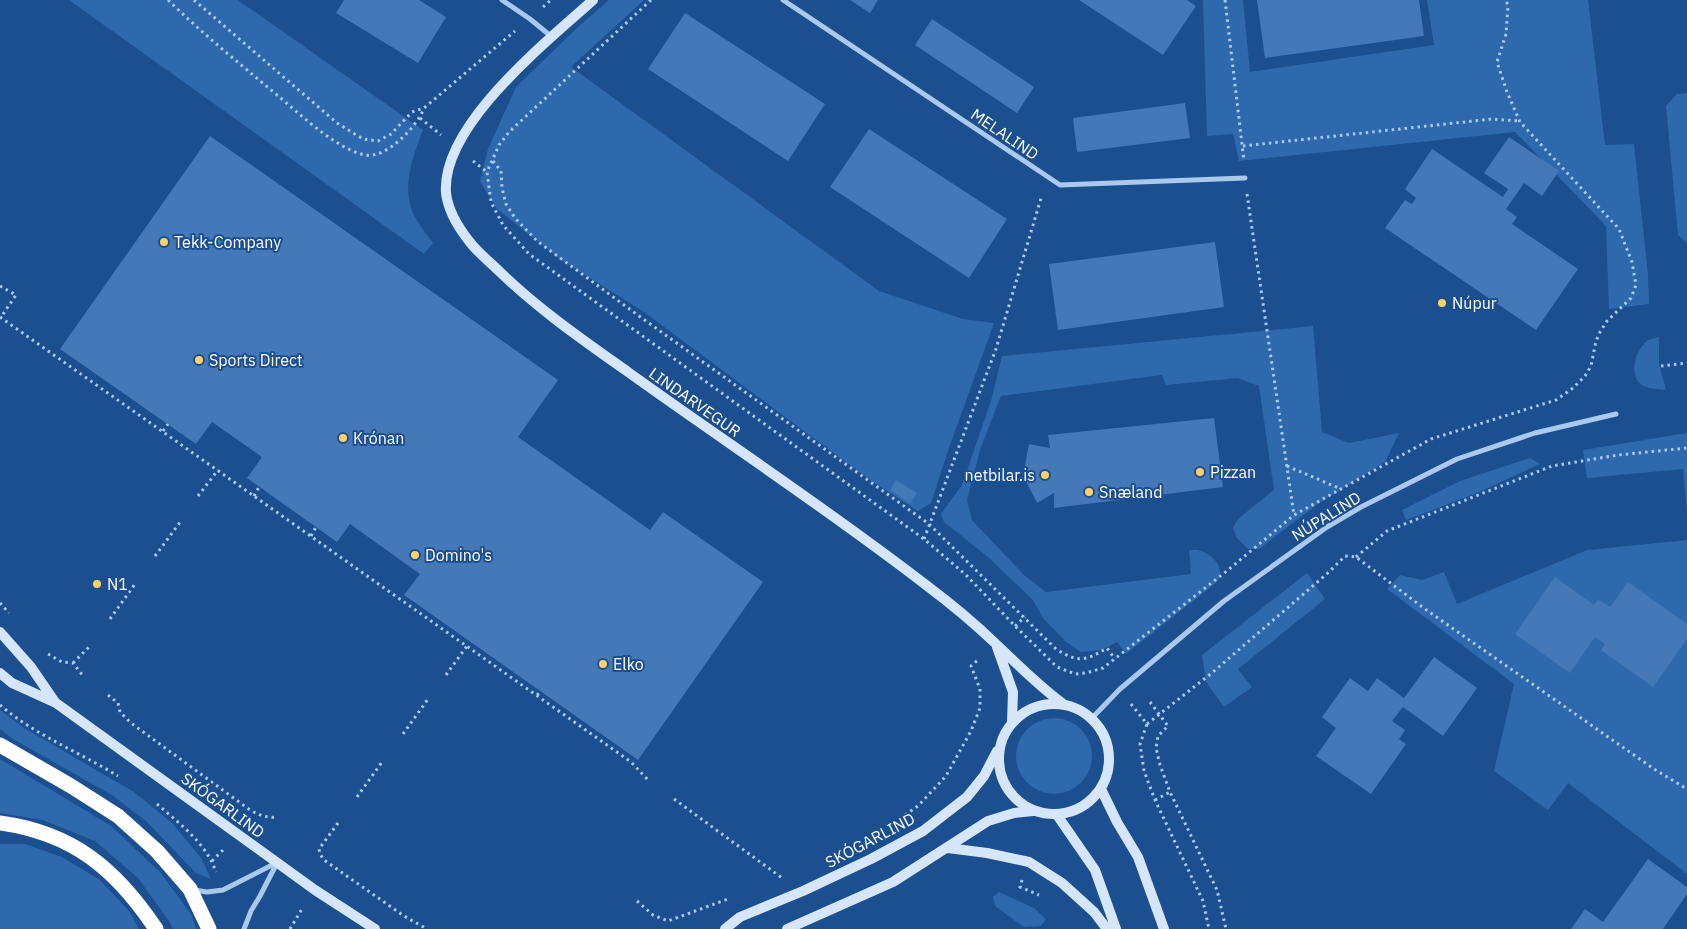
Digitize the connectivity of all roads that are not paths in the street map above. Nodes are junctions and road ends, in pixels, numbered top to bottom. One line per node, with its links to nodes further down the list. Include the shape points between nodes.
1 (502, 0): 4 (street)
2 (593, 0): 4 (street, LINDARVEGUR)
3 (783, 0): 5 (street, MELALIND, via 1060,185)
4 (552, 37): 8 (street, LINDARVEGUR, via 488,100 460,142 450,166 446,195 450,210 470,242 521,292 619,366 864,538)
5 (1245, 178)
6 (1616, 414): 12 (street, NÚPALIND, via 1535,433 1457,458 1361,507 1224,601 1120,689)
7 (0, 632): 10 (street, SKÓGARLIND, via 31,667)
8 (996, 644): 11 (street, LINDARVEGUR, via 1035,683); 13 (street, LINDARVEGUR, via 1013,692)
9 (0, 673): 10 (street, SKÓGARLIND, via 12,683)
10 (56, 703): 21 (street, SKÓGARLIND)
11 (1062, 704): 12 (street, via 1078,708); 13 (street, via 1039,705)
12 (1092, 718): 16 (street, via 1104,734 1110,752 1108,771)
13 (1012, 722): 14 (street)
14 (1000, 744): 17 (street, via 998,760 1008,791); 27 (street, SKÓGARLIND, via 984,776 966,798 923,831 803,891 740,917)
15 (0, 745): 22 (highway, via 118,816 157,851)
16 (1101, 788): 18 (street, via 1089,802 1074,811); 31 (street, via 1138,857)
17 (1033, 811): 18 (street); 20 (street, via 988,821)
18 (1057, 815): 30 (street, via 1095,870)
19 (0, 823): 23 (highway, via 51,836 83,851 109,871 140,905)
20 (948, 848): 28 (street, via 893,882); 29 (street, via 1029,862 1062,883 1094,912)
21 (277, 863): 22 (street, via 223,890); 25 (street); 26 (street, SKÓGARLIND)
22 (190, 889): 24 (highway)
23 (156, 929)
24 (208, 929)
25 (244, 929)
26 (375, 929)
27 (725, 929)
28 (787, 929)
29 (1107, 929)
30 (1116, 929)
31 (1164, 929)

